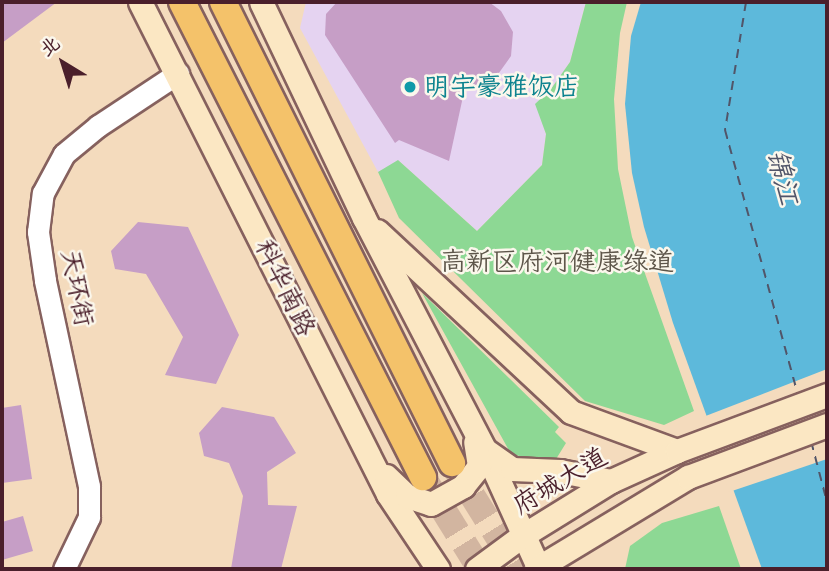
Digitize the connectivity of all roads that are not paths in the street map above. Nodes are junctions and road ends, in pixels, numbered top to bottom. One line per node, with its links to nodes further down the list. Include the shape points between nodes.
1 (140, 2): 5 (main road, 科华南路)
2 (182, 2): 14 (highway, 科华南路)
3 (223, 2): 12 (highway)
4 (265, 3): 6 (main road)
5 (178, 73): 13 (main road, 科华南路); 17 (street, 天环街, via 64,154 43,193 38,232 45,280 89,486 89,517)
6 (364, 218): 9 (main road); 11 (main road, via 571,412)
7 (827, 395): 11 (main road, 府城大道)
8 (827, 425): 20 (main road, via 688,477)
9 (473, 428): 10 (main road); 13 (main road, via 479,466 463,486 431,504 407,496)
10 (485, 450): 15 (main road, via 512,469 560,471); 16 (main road)
11 (677, 451): 15 (main road, 府城大道)
12 (452, 463)
13 (373, 464): 18 (main road, 科华南路)
14 (423, 477)
15 (611, 481): 16 (main road, 府城大道)
16 (522, 536): 19 (main road, 府城大道); 20 (main road)
17 (64, 569)
18 (438, 569)
19 (477, 569)
20 (538, 569)

